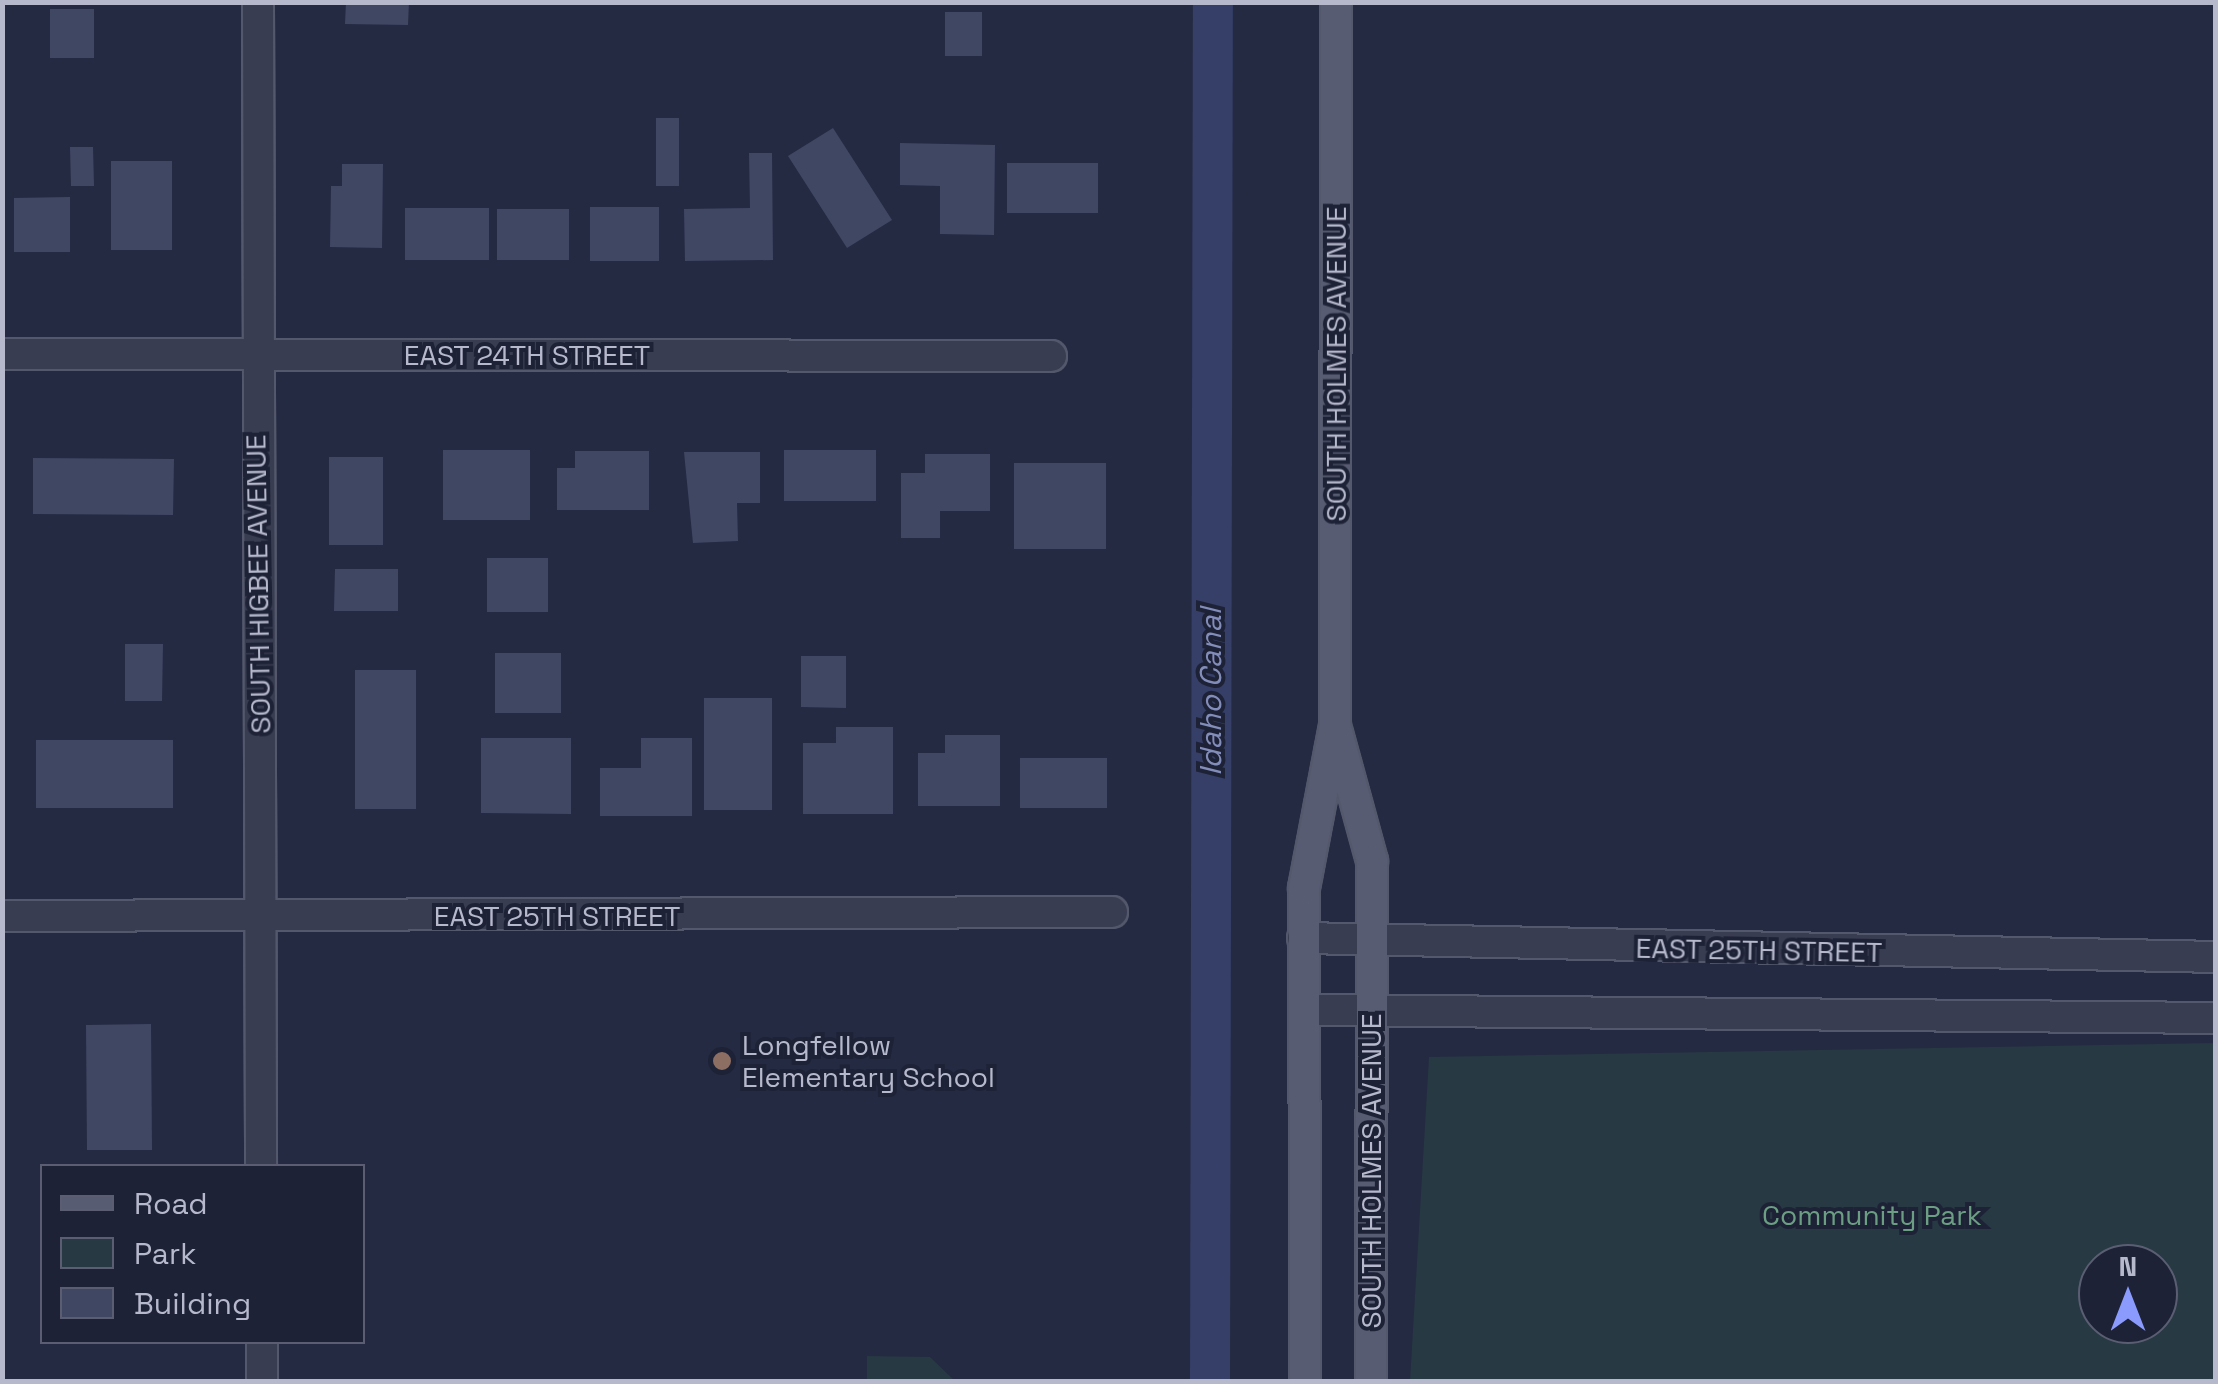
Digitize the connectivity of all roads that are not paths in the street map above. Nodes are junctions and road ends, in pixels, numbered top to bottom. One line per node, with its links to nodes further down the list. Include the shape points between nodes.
1 (258, 2): 4 (street, SOUTH HIGBEE AVENUE)
2 (1336, 2): 6 (main road, SOUTH HOLMES AVENUE)
3 (2, 354): 4 (street, EAST 24TH STREET)
4 (254, 354): 5 (street, EAST 24TH STREET); 9 (street, SOUTH HIGBEE AVENUE)
5 (1051, 356)
6 (1335, 725): 10 (main road, SOUTH HOLMES AVENUE, via 1304,888); 11 (main road, SOUTH HOLMES AVENUE, via 1372,861)
7 (1112, 912): 9 (street, EAST 25TH STREET)
8 (2, 916): 9 (street, EAST 25TH STREET)
9 (259, 917): 16 (street, SOUTH HIGBEE AVENUE)
10 (1303, 938): 11 (street, EAST 25TH STREET); 13 (main road, SOUTH HOLMES AVENUE)
11 (1371, 940): 12 (street, EAST 25TH STREET); 14 (main road, SOUTH HOLMES AVENUE)
12 (2216, 957)
13 (1304, 1010): 14 (street); 19 (main road, SOUTH HOLMES AVENUE)
14 (1371, 1010): 15 (street); 20 (main road, SOUTH HOLMES AVENUE)
15 (2216, 1018)
16 (261, 1164)
17 (262, 1344): 18 (street)
18 (262, 1382)
19 (1305, 1382)
20 (1370, 1382)

